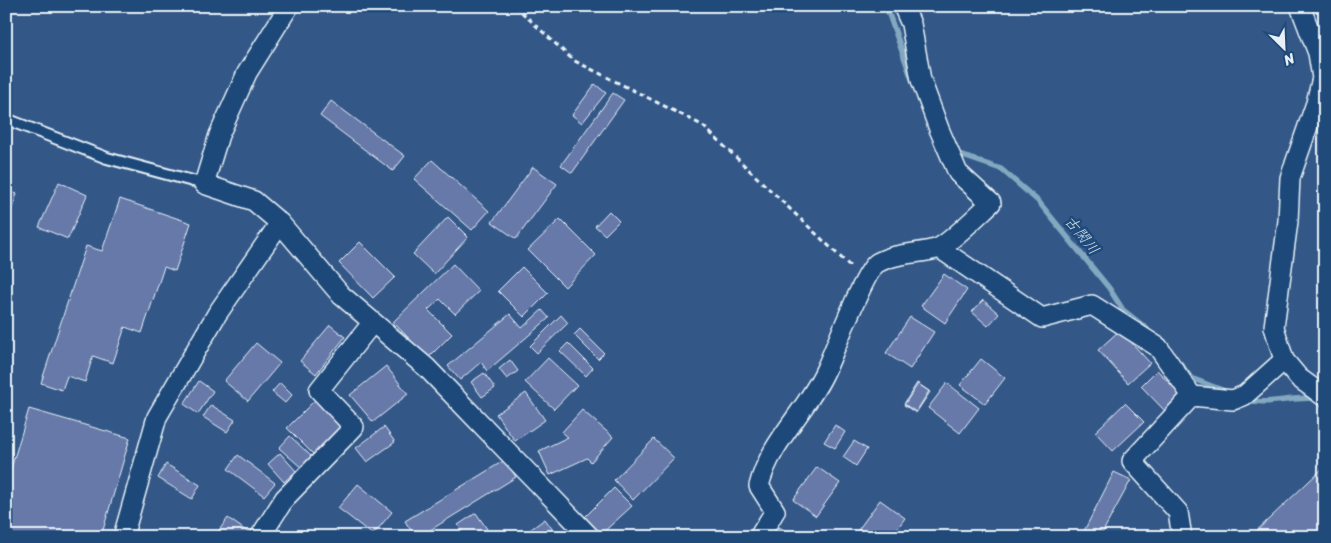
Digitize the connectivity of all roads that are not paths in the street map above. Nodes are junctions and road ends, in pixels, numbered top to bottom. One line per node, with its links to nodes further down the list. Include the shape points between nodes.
1 (289, 6): 5 (street, via 247,72 219,135)
2 (903, 6): 7 (street, via 911,24 921,80 938,129 958,173 992,203)
3 (1300, 6): 9 (street, via 1318,53 1322,78 1290,178 1288,221 1274,327)
4 (6, 119): 5 (lane, via 107,158)
5 (204, 184): 6 (street, via 254,201)
6 (280, 224): 8 (street, via 340,295); 12 (street, via 217,314 157,417)
7 (938, 248): 10 (street, via 1042,318 1092,305 1158,347); 15 (street, via 876,264 866,280 820,382 763,469 759,486 775,511)
8 (373, 322): 13 (street, via 319,390 354,426 285,498); 14 (street, via 427,368)
9 (1284, 360): 10 (street, via 1245,395 1233,400); 11 (street, via 1298,378)
10 (1192, 396): 16 (street, via 1132,460 1178,512)
11 (1325, 397)
12 (123, 537)
13 (260, 537)
14 (590, 537)
15 (759, 537)
16 (1182, 537)

